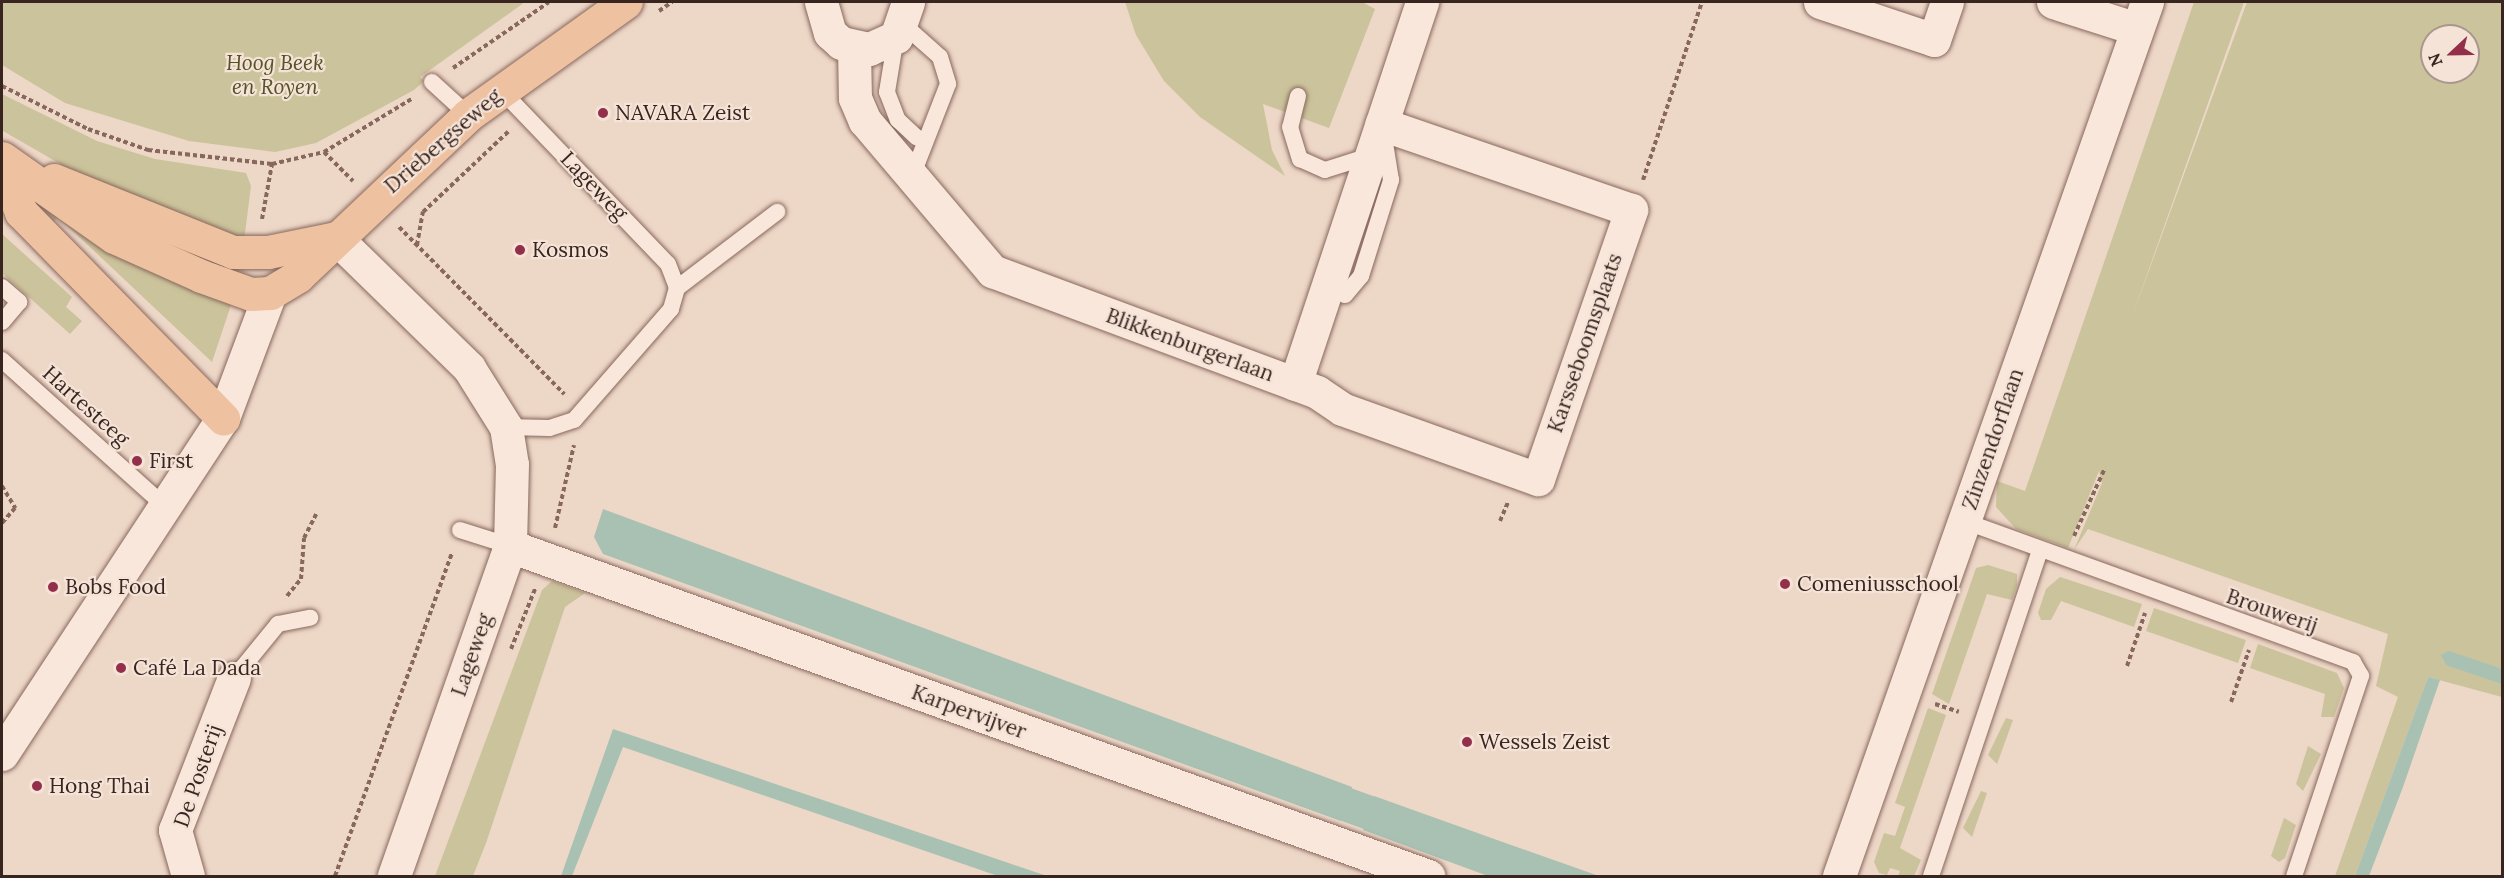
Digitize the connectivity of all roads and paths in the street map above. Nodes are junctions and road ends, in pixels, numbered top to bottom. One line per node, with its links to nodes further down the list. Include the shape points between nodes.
1 (549, 2): 12 (path)
2 (626, 2): 14 (main road, Driebergseweg)
3 (821, 2): 11 (street, via 830,33)
4 (1422, 2): 17 (street, Blikkenburgerlaan)
5 (1702, 2): 22 (path)
6 (1820, 2): 7 (street, via 1934,40)
7 (1947, 2)
8 (2053, 2): 9 (street)
9 (2142, 15): 40 (street, Zinzendorflaan)
10 (903, 21): 11 (street, via 869,49); 18 (lane, via 887,92 898,120); 23 (lane, via 940,57 948,84)
11 (854, 48): 23 (street, Blikkenburgerlaan, via 852,75 861,113)
12 (432, 82): 13 (path, via 360,134 324,152 272,164 148,150 88,129); 16 (lane)
13 (2, 86)
14 (501, 90): 16 (main road, Driebergseweg); 28 (lane, Lageweg, via 668,264)
15 (1298, 96): 19 (lane, via 1290,127 1300,159 1325,170)
16 (468, 115): 25 (main road, Driebergseweg)
17 (1381, 124): 19 (street, Blikkenburgerlaan); 30 (lane, via 1391,180 1361,276); 33 (street, Karsseboomsplaats, via 1631,210 1538,478 1342,409)
18 (917, 138)
19 (1370, 156): 33 (street, Blikkenburgerlaan)
20 (2, 157): 25 (main road, via 202,244 233,252 268,252); 29 (main road, via 114,237 251,294)
21 (2, 164): 34 (main road, via 21,212)
22 (1647, 170)
23 (911, 180): 33 (street, Blikkenburgerlaan, via 992,272)
24 (777, 212): 28 (lane)
25 (336, 238): 29 (main road, Driebergseweg, via 298,276); 36 (street, Lageweg, via 470,368)
26 (417, 246): 35 (path, via 561,390)
27 (2, 286): 31 (lane, via 19,302)
28 (677, 288): 35 (lane, via 671,309)
29 (270, 293): 34 (street)
30 (1345, 295)
31 (2, 322)
32 (2, 360): 39 (lane, Hartesteeg)
33 (1295, 384)
34 (223, 418): 39 (street)
35 (574, 420): 36 (lane, via 549,428); 45 (path, via 569,480)
36 (506, 427): 43 (street, Lageweg, via 512,464)
37 (2105, 468): 46 (path)
38 (2, 486): 41 (path, via 15,508)
39 (166, 508): 55 (street)
40 (1964, 521): 44 (lane, Brouwerij); 52 (street, Zinzendorflaan)
41 (2, 523)
42 (460, 530): 43 (lane); 57 (path)
43 (510, 546): 45 (street, Karpervijver); 58 (street, Lageweg)
44 (2039, 553): 46 (lane, Brouwerij); 54 (lane)
45 (545, 559): 59 (street, Karpervijver)
46 (2066, 563): 47 (lane, Brouwerij)
47 (2152, 592): 49 (lane, Brouwerij); 50 (path)
48 (310, 618): 51 (lane, via 278,624)
49 (2257, 630): 53 (path); 62 (lane, Brouwerij, via 2353,662 2361,676)
50 (2127, 666)
51 (234, 678): 56 (street, De Posterij, via 175,830)
52 (1903, 694): 54 (path); 60 (street, Zinzendorflaan)
53 (2231, 702)
54 (1984, 720): 61 (lane)
55 (2, 754)
56 (188, 876)
57 (335, 876)
58 (394, 876)
59 (1428, 876)
60 (1839, 876)
61 (1931, 876)
62 (2294, 876)

